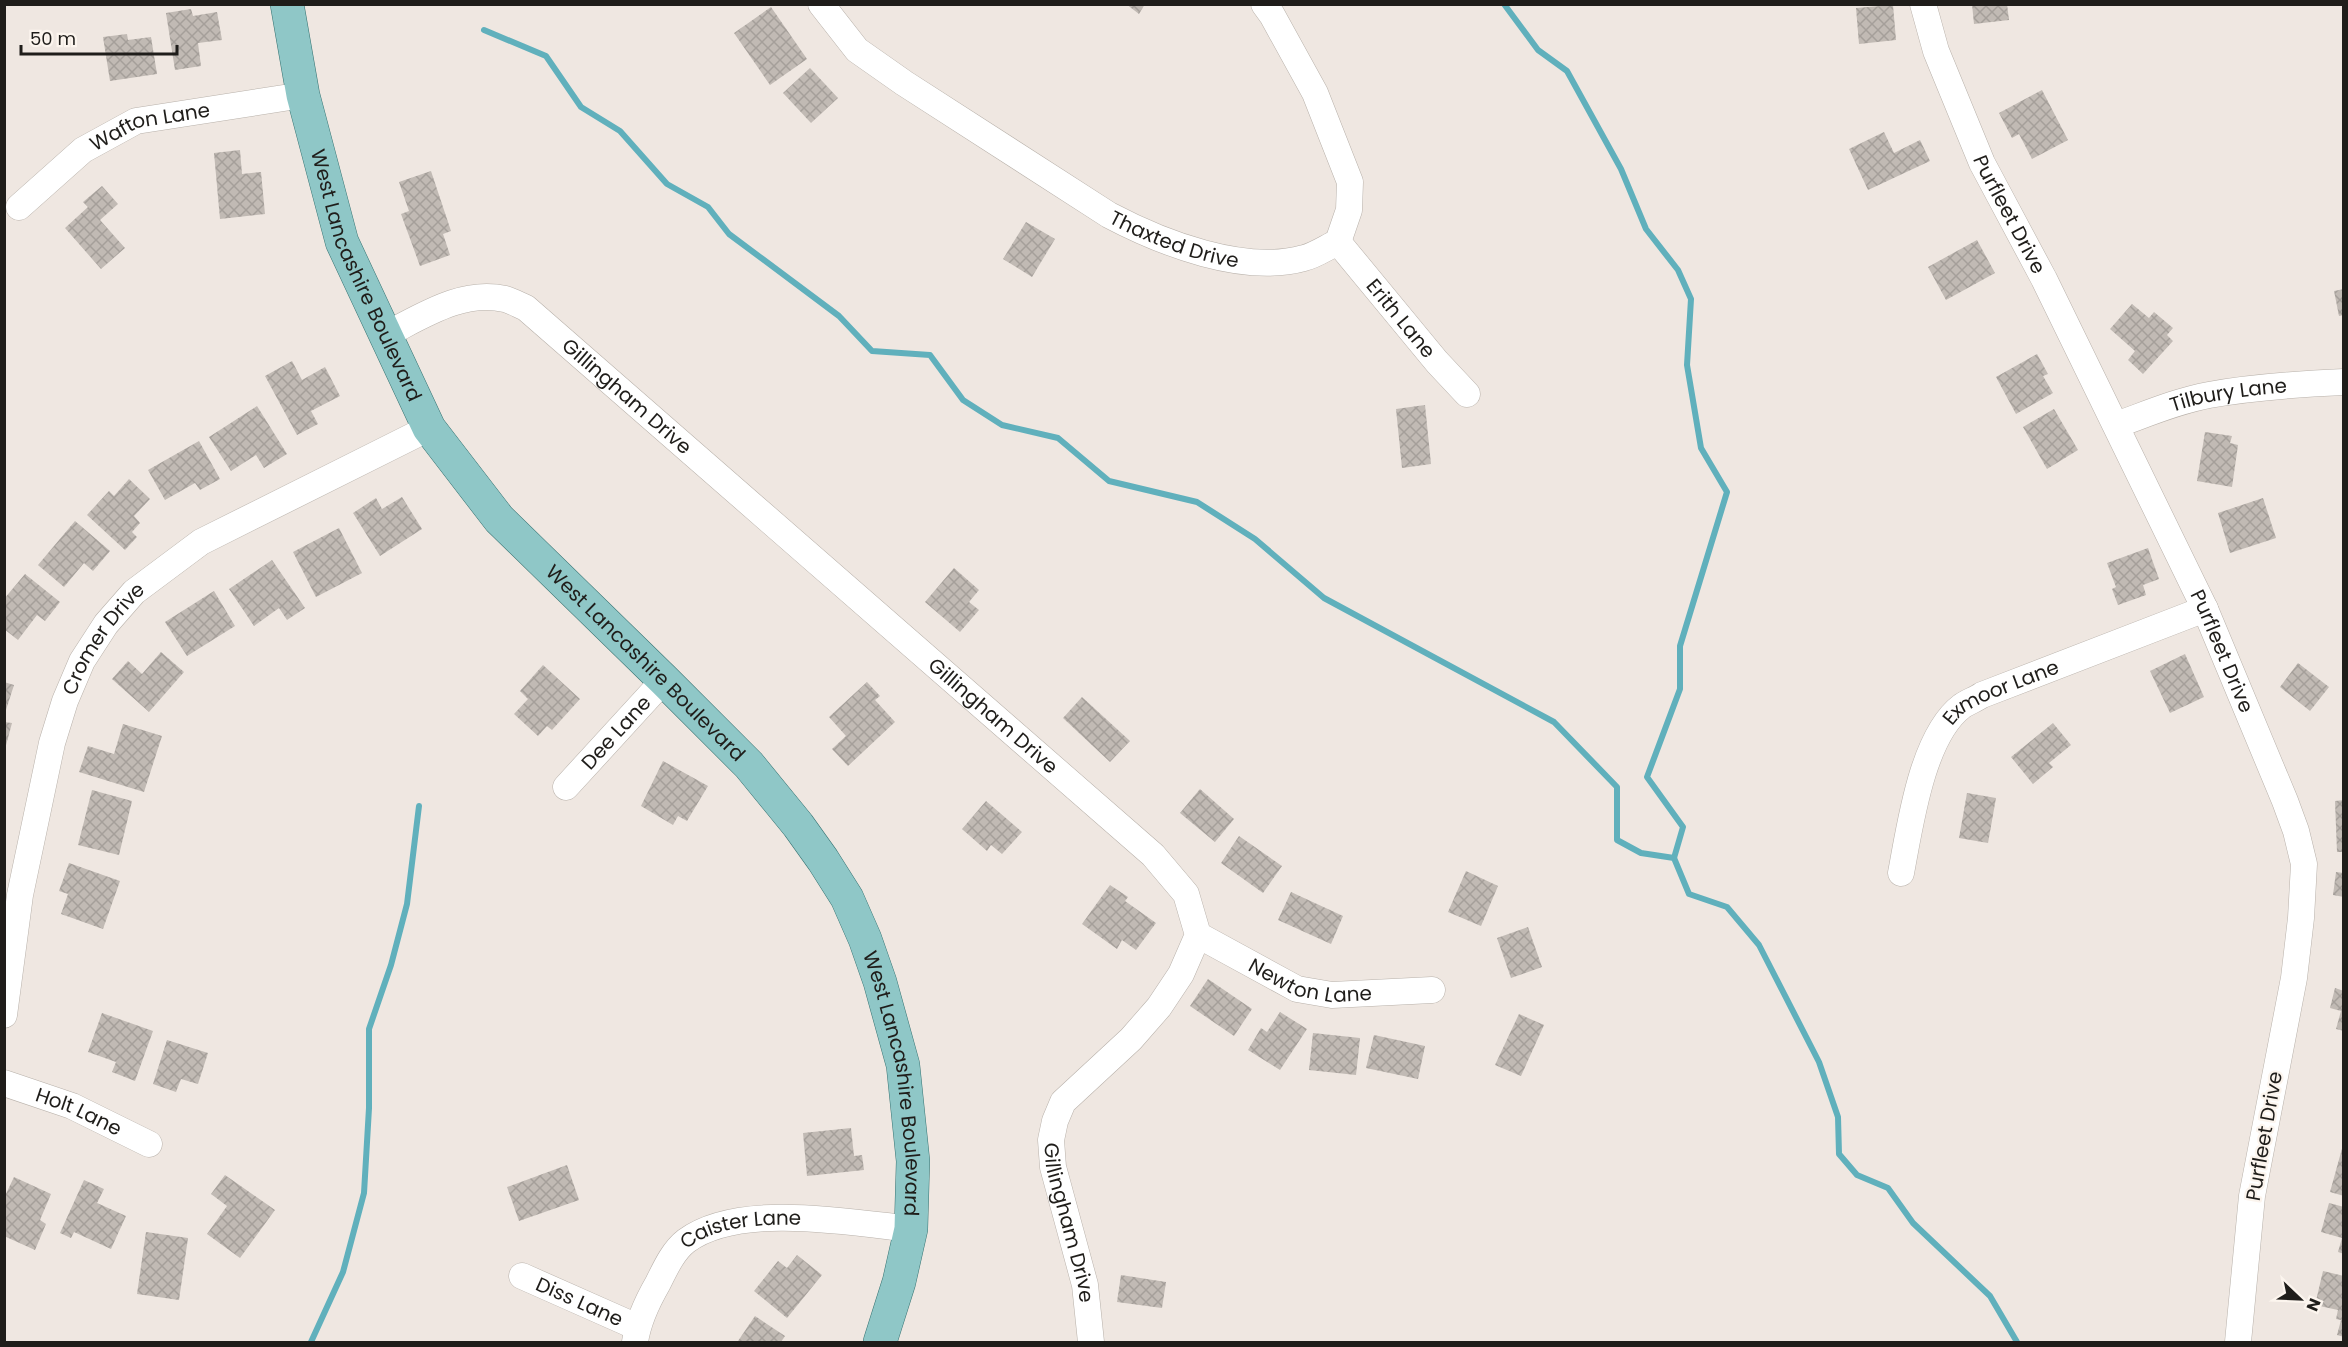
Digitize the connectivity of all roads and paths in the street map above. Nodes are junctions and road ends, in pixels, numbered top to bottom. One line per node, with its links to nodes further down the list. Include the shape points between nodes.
1 (287, 4): 5 (main road, West Lancashire Boulevard)
2 (821, 4): 7 (street, Thaxted Drive, via 857,50 1109,215 1145,234 1229,258 1278,263 1306,258)
3 (1264, 4): 7 (street, via 1314,93 1350,182 1348,210)
4 (1923, 4): 11 (street, Purfleet Drive, via 1936,51 1982,163)
5 (303, 95): 6 (street, Wafton Lane, via 136,121 83,150); 8 (main road, West Lancashire Boulevard, via 342,242)
6 (20, 207)
7 (1338, 242): 10 (street, Erith Lane)
8 (385, 335): 12 (main road, West Lancashire Boulevard); 17 (street, Gillingham Drive, via 448,304 476,298 504,299 526,308 1153,855 1186,894)
9 (2343, 381): 11 (street, Tilbury Lane, via 2208,395)
10 (1467, 394)
11 (2116, 425): 13 (street, Purfleet Drive)
12 (429, 428): 14 (main road, West Lancashire Boulevard, via 499,519); 19 (street, Cromer Drive, via 201,542 135,592 106,624 82,661 52,743 20,895)
13 (2205, 609): 16 (street, Exmoor Lane, via 1982,695 1961,707 1939,735 1926,766); 27 (street, Purfleet Drive, via 2285,801 2304,864 2294,978 2252,1196)
14 (664, 680): 15 (street, Dee Lane); 22 (main road, West Lancashire Boulevard, via 749,765 798,825 847,898 880,982 903,1065 913,1161)
15 (566, 787)
16 (1901, 873)
17 (1198, 935): 18 (street, Newton Lane, via 1297,989 1332,995); 26 (street, Gillingham Drive, via 1181,974 1159,1007 1124,1046 1063,1102 1055,1120 1051,1140 1053,1167 1085,1285)
18 (1432, 990)
19 (4, 1015)
20 (4, 1083): 21 (street, Holt Lane, via 72,1106)
21 (149, 1144)
22 (911, 1229): 24 (street, Caister Lane, via 808,1217 740,1221 704,1230 684,1243 669,1262 650,1296); 25 (main road, West Lancashire Boulevard)
23 (522, 1276): 24 (street, Diss Lane)
24 (636, 1335)
25 (880, 1342)
26 (1091, 1342)
27 (2238, 1342)

